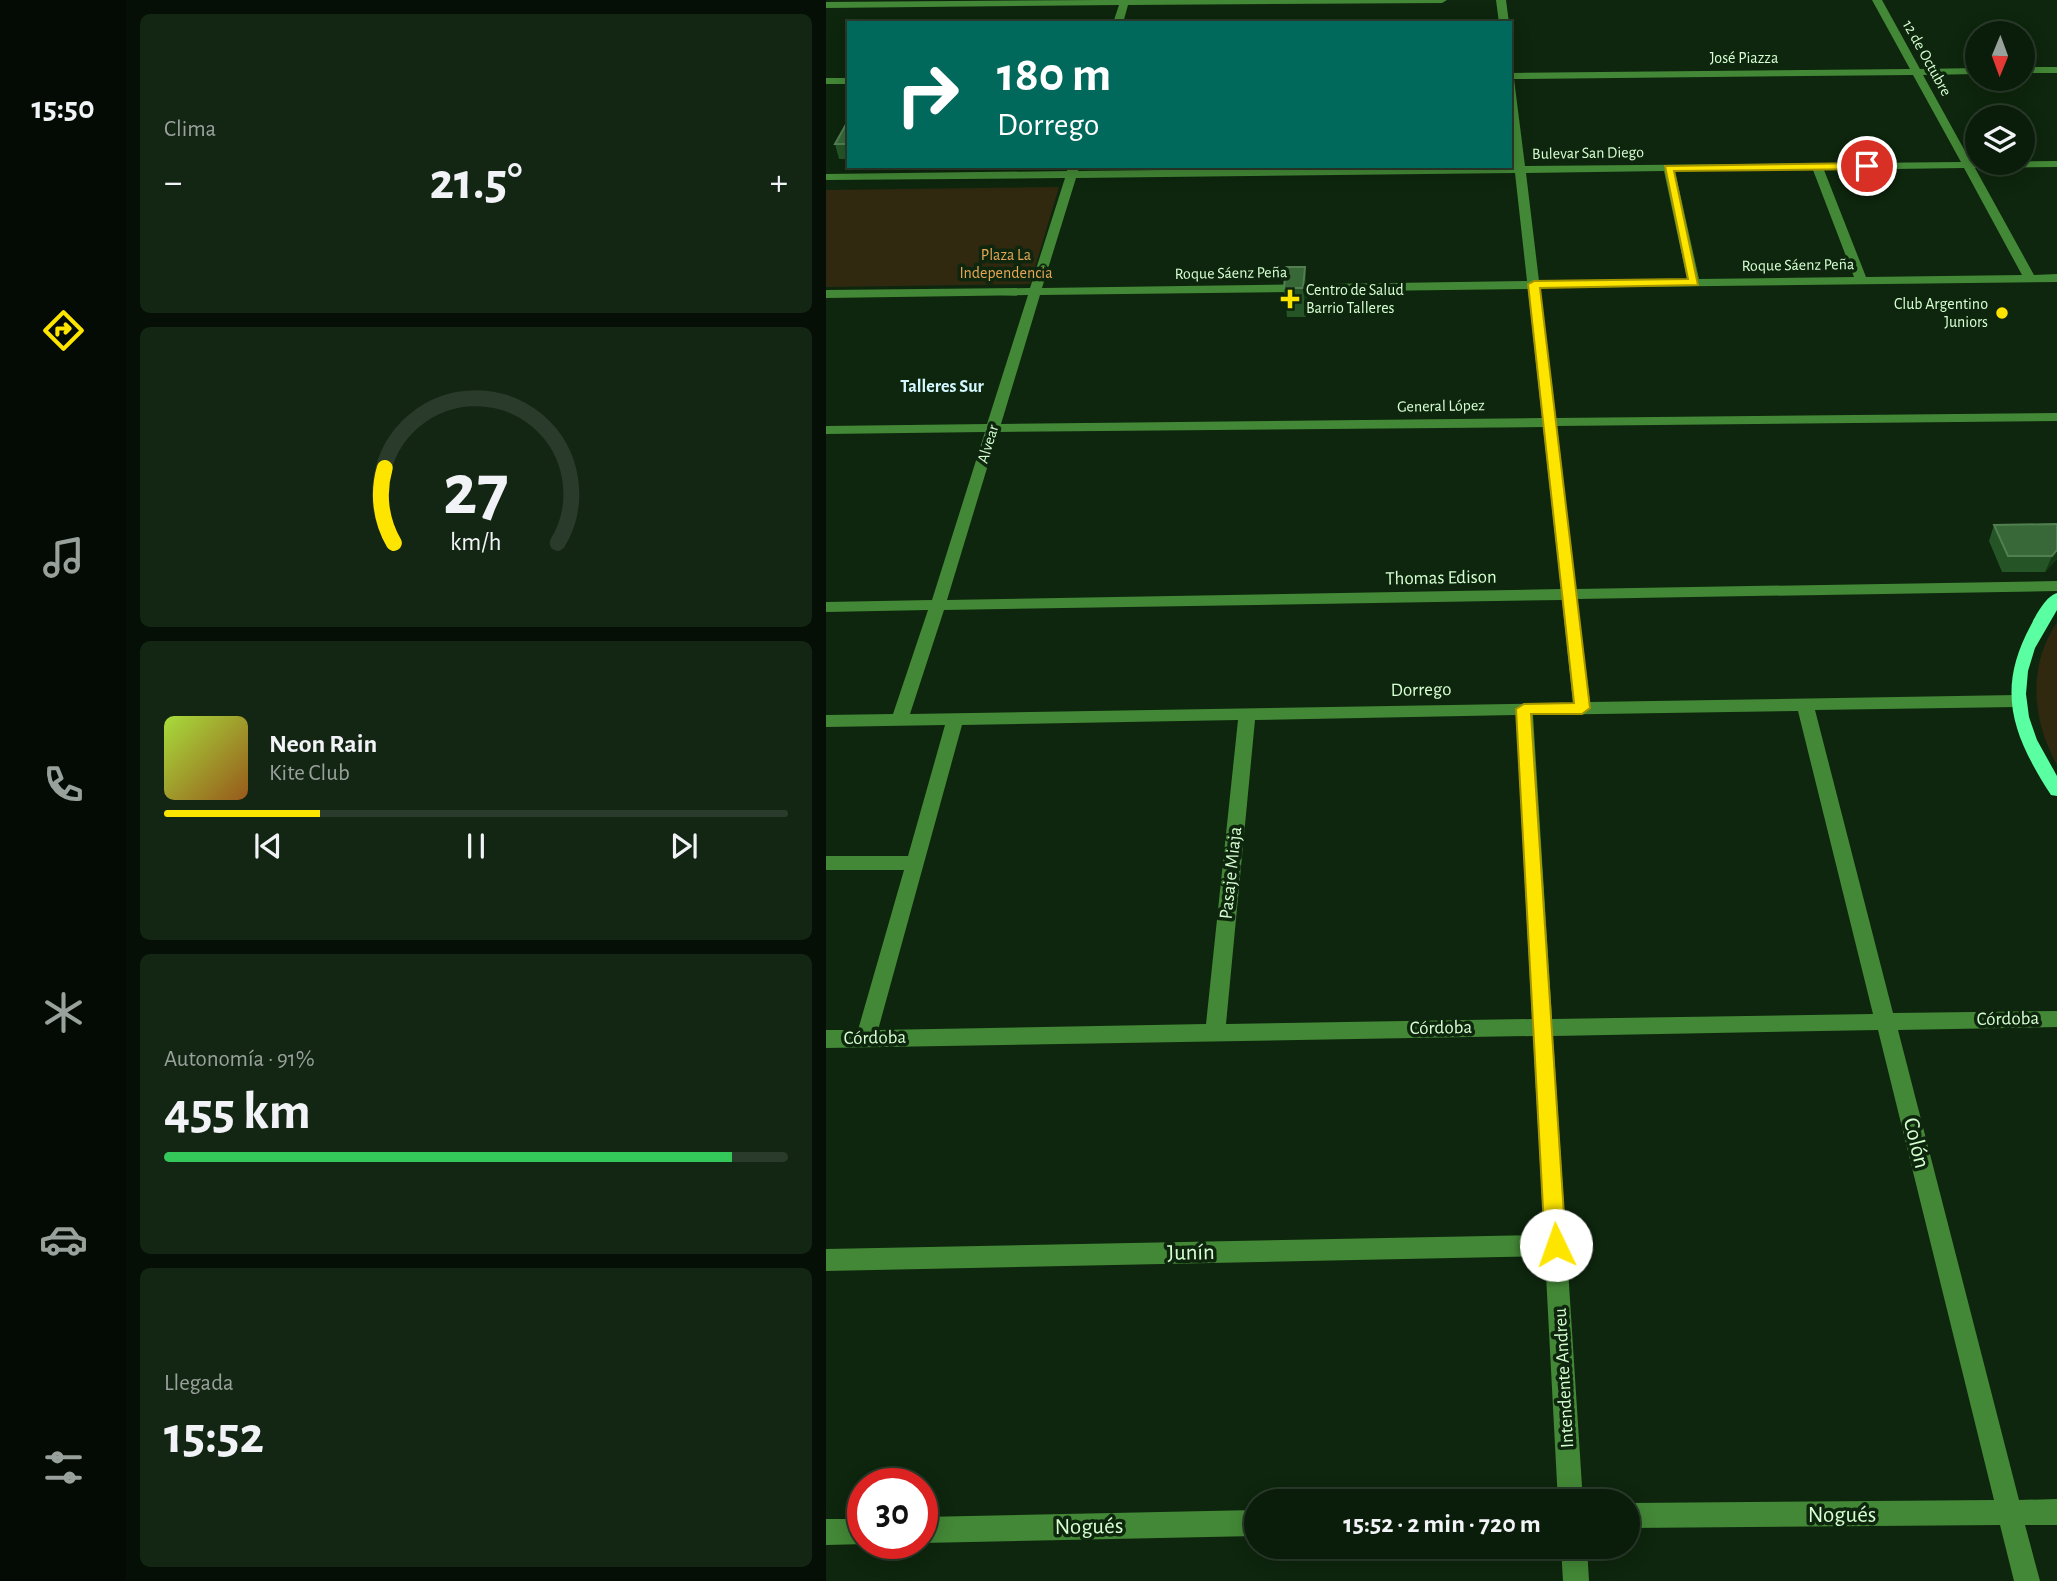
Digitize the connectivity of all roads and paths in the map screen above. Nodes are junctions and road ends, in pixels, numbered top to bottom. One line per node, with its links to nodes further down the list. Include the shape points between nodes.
1 (1442, 0): 4 (street)
2 (1501, 0): 9 (street)
3 (1877, 0): 13 (street, 12 de Octubre)
4 (1124, 1): 6 (street); 8 (street)
5 (867, 2): 6 (street); 7 (street)
6 (993, 2)
7 (826, 5)
8 (1119, 21)
9 (1504, 21)
10 (2035, 70): 11 (street)
11 (2057, 70)
12 (1965, 71): 13 (street, José Piazza)
13 (1917, 72): 14 (street, José Piazza); 18 (street, 12 de Octubre)
14 (1512, 78)
15 (826, 81): 16 (street)
16 (847, 81)
17 (1512, 95): 25 (street)
18 (1965, 160)
19 (2035, 164): 20 (street, Bulevar San Diego)
20 (2057, 164)
21 (1965, 165): 22 (street, Bulevar San Diego)
22 (1816, 167): 23 (street, Bulevar San Diego); 30 (street)
23 (1669, 168): 25 (street, Bulevar San Diego); 31 (street)
24 (1072, 170): 25 (street, Bulevar San Diego); 27 (street, Bulevar San Diego); 33 (street, Alvear)
25 (1521, 170): 32 (street)
26 (1973, 175): 28 (street, 12 de Octubre)
27 (826, 177)
28 (2030, 278): 29 (street, Roque Sáenz Peña); 30 (street, Roque Sáenz Peña)
29 (2057, 278)
30 (1860, 280): 31 (street, Roque Sáenz Peña)
31 (1695, 282): 32 (street, Roque Sáenz Peña)
32 (1534, 284): 33 (street, Roque Sáenz Peña); 36 (street)
33 (1034, 291): 34 (street, Roque Sáenz Peña); 37 (street, Alvear)
34 (826, 294)
35 (2057, 417): 36 (street, General López)
36 (1549, 422): 37 (street, General López); 40 (street)
37 (993, 429): 38 (street, General López); 42 (street, Alvear)
38 (826, 430)
39 (2057, 586): 40 (street, Thomas Edison)
40 (1569, 595): 42 (street, Thomas Edison); 46 (street)
41 (2057, 598): 44 (main road, via 2026,653)
42 (938, 606): 43 (street, Thomas Edison); 50 (street, Alvear)
43 (826, 607)
44 (2016, 701): 45 (street, Dorrego); 52 (main road, via 2024,733)
45 (1805, 705): 46 (street, Dorrego); 56 (street, Colón)
46 (1582, 708): 47 (street, Dorrego)
47 (1524, 709): 48 (street, Dorrego); 57 (street, Intendente Andreu)
48 (1247, 714): 49 (street, Dorrego); 58 (street, Pasaje Miaja)
49 (955, 719): 50 (street, Dorrego); 54 (street)
50 (899, 720): 51 (street, Dorrego)
51 (826, 721)
52 (2057, 790)
53 (826, 863): 54 (street)
54 (915, 863): 60 (street)
55 (2057, 1019): 56 (street, Córdoba)
56 (1885, 1021): 57 (street, Córdoba); 65 (street, Colón)
57 (1543, 1027): 58 (street, Córdoba); 61 (street, Intendente Andreu)
58 (1215, 1032): 60 (street, Córdoba)
59 (826, 1038): 60 (street, Córdoba)
60 (866, 1038)
61 (1556, 1245): 62 (street, Junín); 63 (street, Intendente Andreu)
62 (826, 1261)
63 (1570, 1489)
64 (2057, 1512): 65 (street, Nogués)
65 (2010, 1514): 66 (street, Nogués); 73 (street, Colón)
66 (1640, 1516)
67 (1244, 1523): 68 (street, Nogués)
68 (938, 1530)
69 (826, 1532): 70 (street)
70 (847, 1532)
71 (1575, 1559): 72 (street)
72 (1576, 1581)
73 (2027, 1581)

